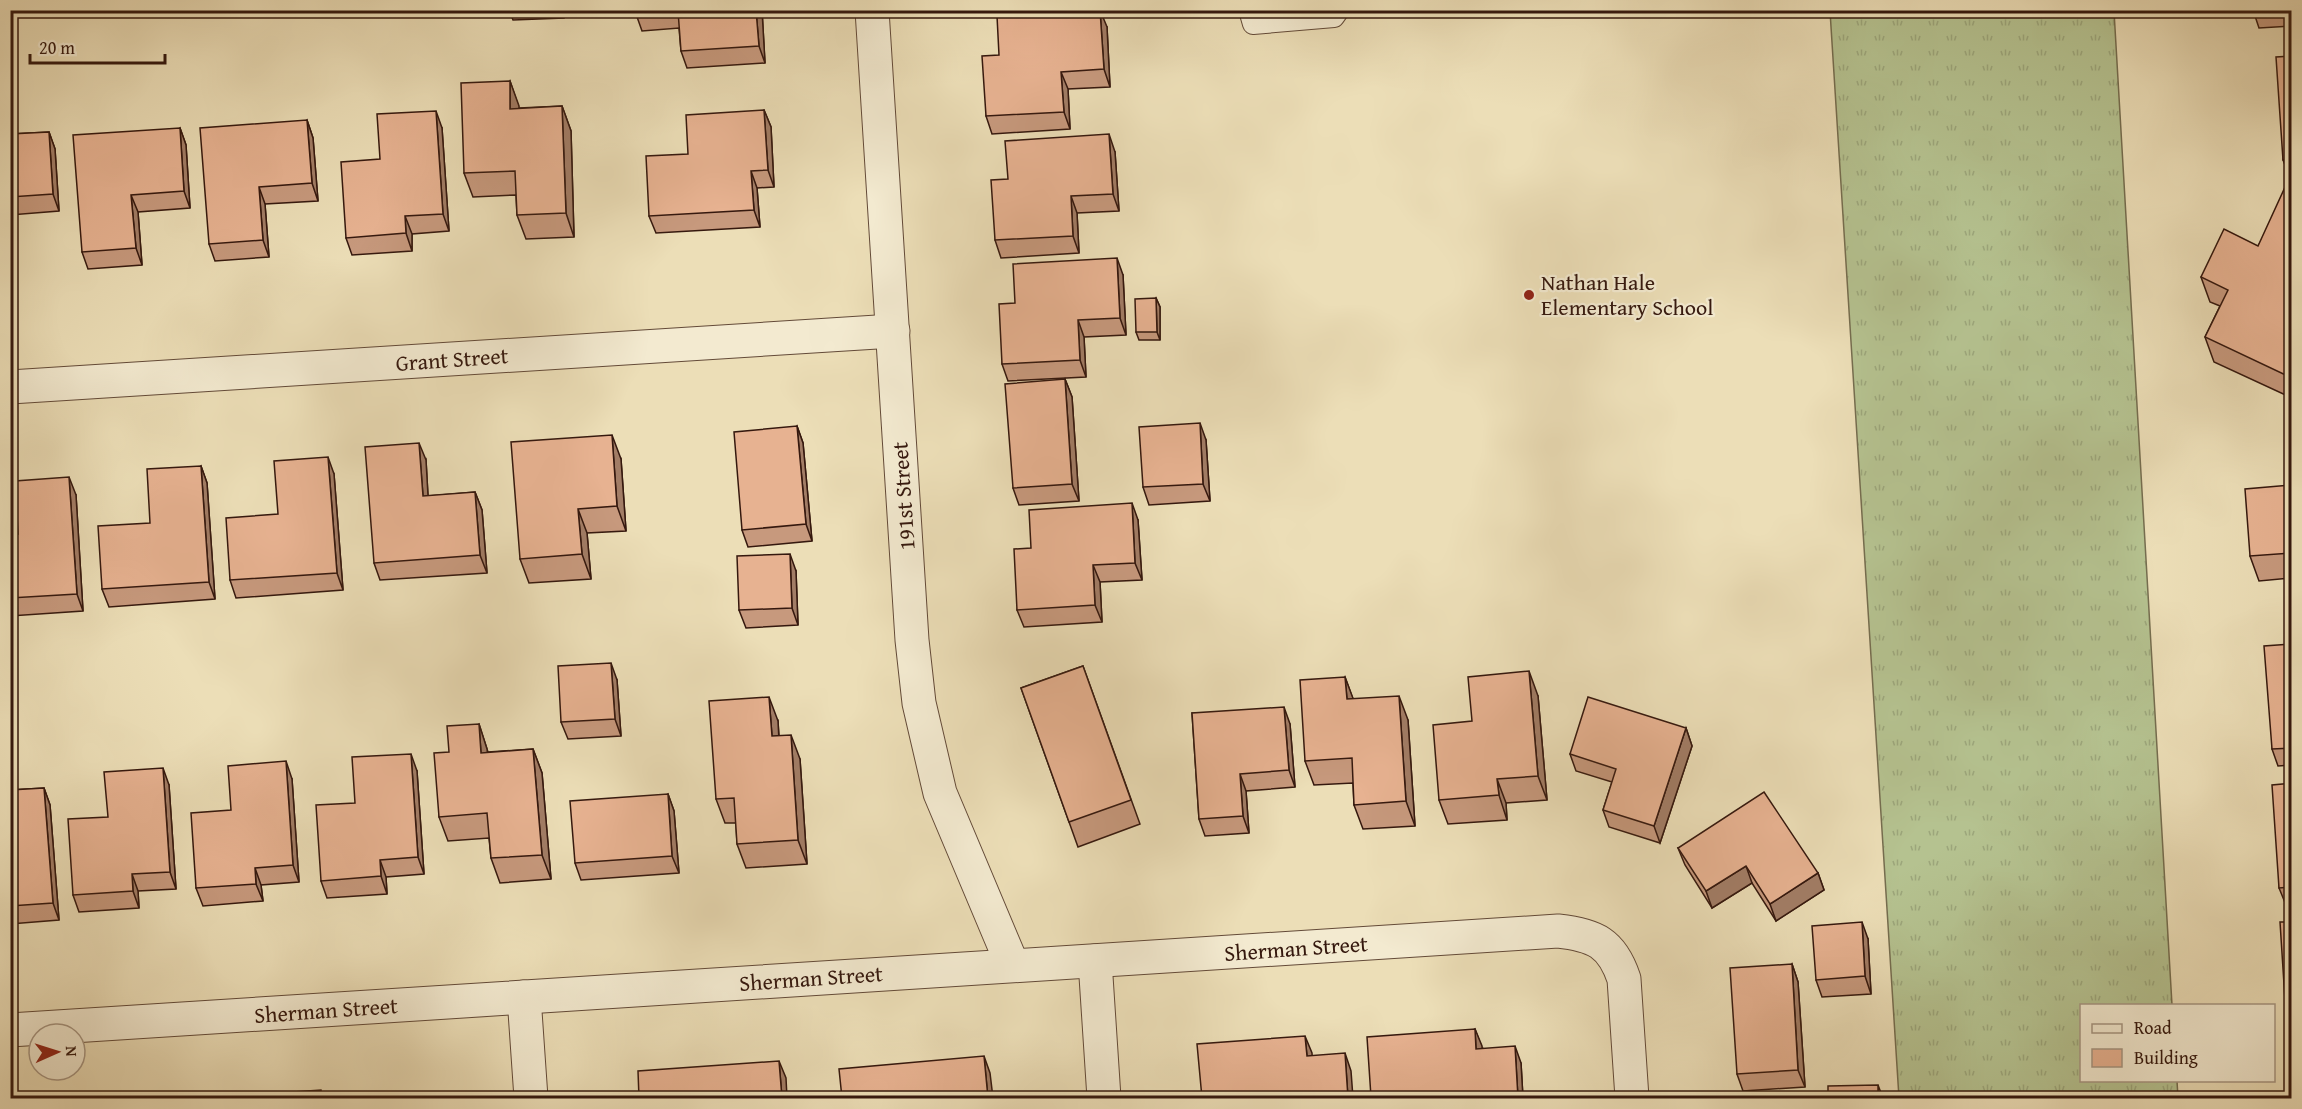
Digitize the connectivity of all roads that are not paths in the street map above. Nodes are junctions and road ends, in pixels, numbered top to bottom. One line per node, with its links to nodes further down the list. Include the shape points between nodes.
1 (872, 10): 4 (street, 191st Street)
2 (1249, 10): 3 (lane, via 1253,24 1334,17)
3 (1339, 10)
4 (893, 331): 5 (street, Grant Street); 7 (street, 191st Street, via 919,703 940,793)
5 (10, 387)
6 (1095, 961): 7 (street, Sherman Street); 11 (street); 12 (street, Sherman Street, via 1581,933 1608,948 1624,979)
7 (1012, 964): 8 (street, Sherman Street)
8 (524, 997): 9 (street, Sherman Street); 10 (street)
9 (10, 1030)
10 (531, 1098)
11 (1104, 1098)
12 (1632, 1098)

